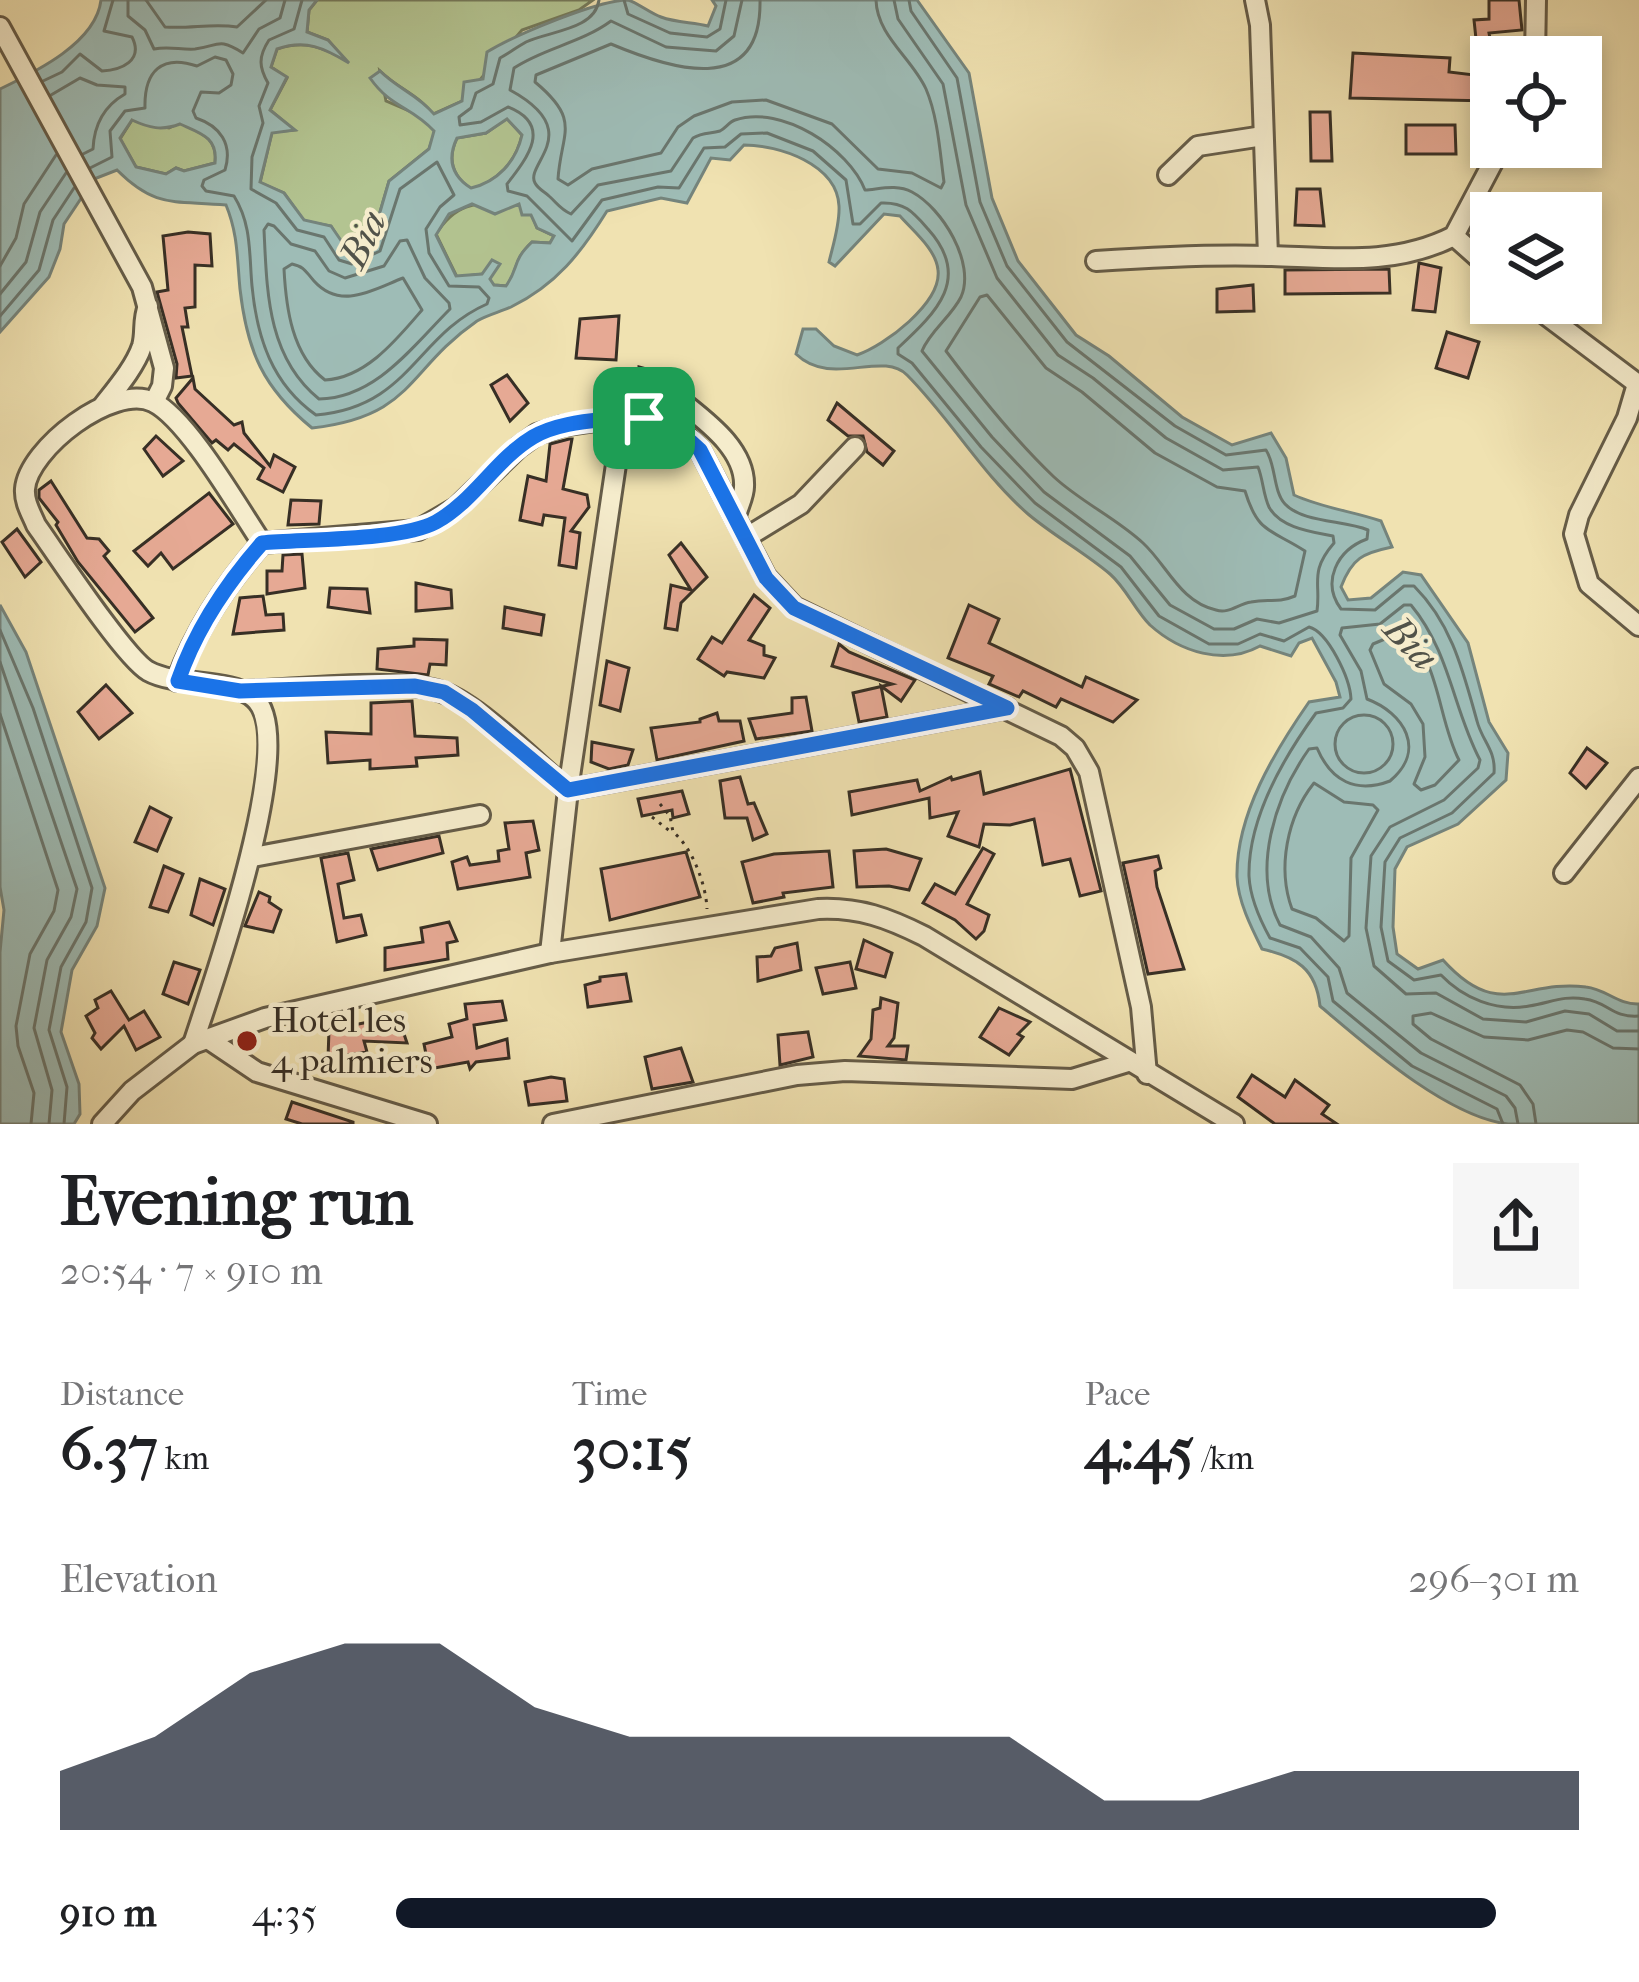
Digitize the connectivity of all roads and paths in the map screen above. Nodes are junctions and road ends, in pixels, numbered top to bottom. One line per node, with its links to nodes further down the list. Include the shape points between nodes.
1 (1255, 0): 5 (street)
2 (1536, 0): 4 (street)
3 (3, 33): 12 (street)
4 (1535, 36)
5 (1262, 136): 7 (street, via 1198,146); 10 (street)
6 (1490, 168): 8 (street)
7 (1168, 175)
8 (1454, 236): 9 (street); 10 (street, via 1364,260)
9 (1470, 250)
10 (1268, 256): 11 (street)
11 (1096, 261)
12 (148, 305): 15 (street, via 164,368); 17 (street, via 136,359)
13 (1558, 324): 14 (street)
14 (1638, 385): 23 (street, via 1574,534 1588,584)
15 (154, 402): 17 (street, via 132,398); 22 (street)
16 (682, 403): 20 (street, via 720,432 739,465 745,486)
17 (102, 407): 24 (street, via 39,458 25,500 135,659)
18 (623, 417): 20 (street, via 684,434); 22 (street, via 537,434 456,508 418,530); 28 (street)
19 (854, 447): 21 (street, via 801,504)
20 (736, 516): 21 (street)
21 (746, 537): 26 (street, via 766,578 794,608)
22 (262, 543): 24 (street, via 188,650)
23 (1639, 626)
24 (178, 681): 25 (street)
25 (240, 691): 28 (street, via 444,692); 33 (street, via 264,713 267,741)
26 (1007, 708): 28 (street); 39 (street, via 1061,736 1089,772)
27 (1639, 778): 34 (street)
28 (568, 790): 36 (street)
29 (660, 804): 32 (path)
30 (480, 815): 33 (street)
31 (652, 817): 32 (path)
32 (673, 832): 35 (path, via 687,842 706,897)
33 (253, 857): 37 (street)
34 (1564, 873)
35 (702, 928): 36 (street); 38 (street, via 818,909 882,915)
36 (550, 953): 37 (street, via 266,1018)
37 (201, 1041): 40 (street, via 132,1091); 41 (street, via 257,1072)
38 (1128, 1062): 39 (street); 42 (street, via 1072,1079 797,1075)
39 (1148, 1074): 43 (street)
40 (103, 1124)
41 (427, 1124)
42 (554, 1124)
43 (1234, 1124)

